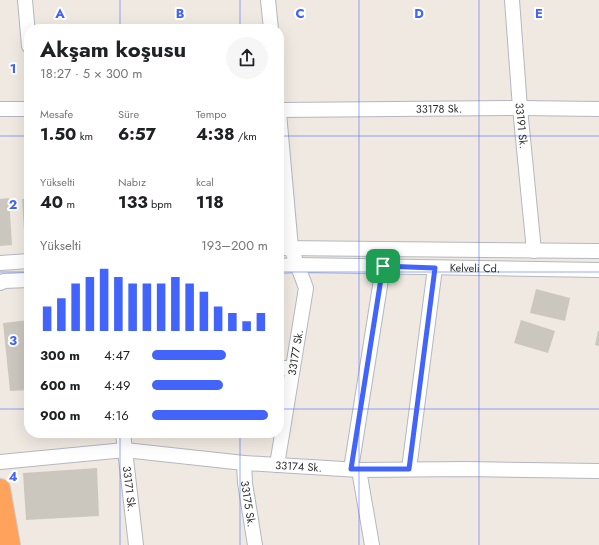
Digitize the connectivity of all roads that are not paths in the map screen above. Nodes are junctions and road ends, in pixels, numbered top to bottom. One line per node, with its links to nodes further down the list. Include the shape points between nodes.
1 (25, 0): 4 (street)
2 (268, 0): 5 (street)
3 (512, 0): 6 (street, 33191 Sk.)
4 (27, 24)
5 (270, 24)
6 (520, 108): 9 (street, 33178 Sk.); 10 (street, 33178 Sk.); 13 (street, 33191 Sk.)
7 (0, 109): 8 (street)
8 (24, 109)
9 (599, 110)
10 (284, 111)
11 (284, 225): 12 (street)
12 (285, 248): 13 (street, Kelveli Cd.); 17 (street)
13 (534, 250): 14 (street, Kelveli Cd.)
14 (599, 250)
15 (24, 261): 16 (street)
16 (0, 263)
17 (298, 265): 18 (street, Kelveli Cd.); 19 (street, Kelveli Cd.); 24 (street, 33177 Sk., via 306,288)
18 (284, 266)
19 (383, 266): 20 (street, Kelveli Cd.); 33 (street)
20 (435, 268): 21 (street, Kelveli Cd.); 32 (street)
21 (599, 270)
22 (24, 280): 23 (street)
23 (1, 282)
24 (286, 368): 25 (street, 33177 Sk.)
25 (284, 390)
26 (124, 438): 28 (street, 33171 Sk.)
27 (280, 438): 31 (street, 33177 Sk.)
28 (125, 450): 29 (street, 33174 Sk.); 30 (street, 33174 Sk.); 37 (street, 33171 Sk.)
29 (0, 462)
30 (244, 463): 31 (street, 33174 Sk.); 38 (street, 33175 Sk.)
31 (277, 465): 33 (street, 33174 Sk.)
32 (409, 469): 33 (street, 33174 Sk.); 34 (street, 33174 Sk.)
33 (355, 470): 39 (street)
34 (599, 471)
35 (0, 489): 36 (highway)
36 (10, 545)
37 (136, 545)
38 (255, 545)
39 (372, 545)

